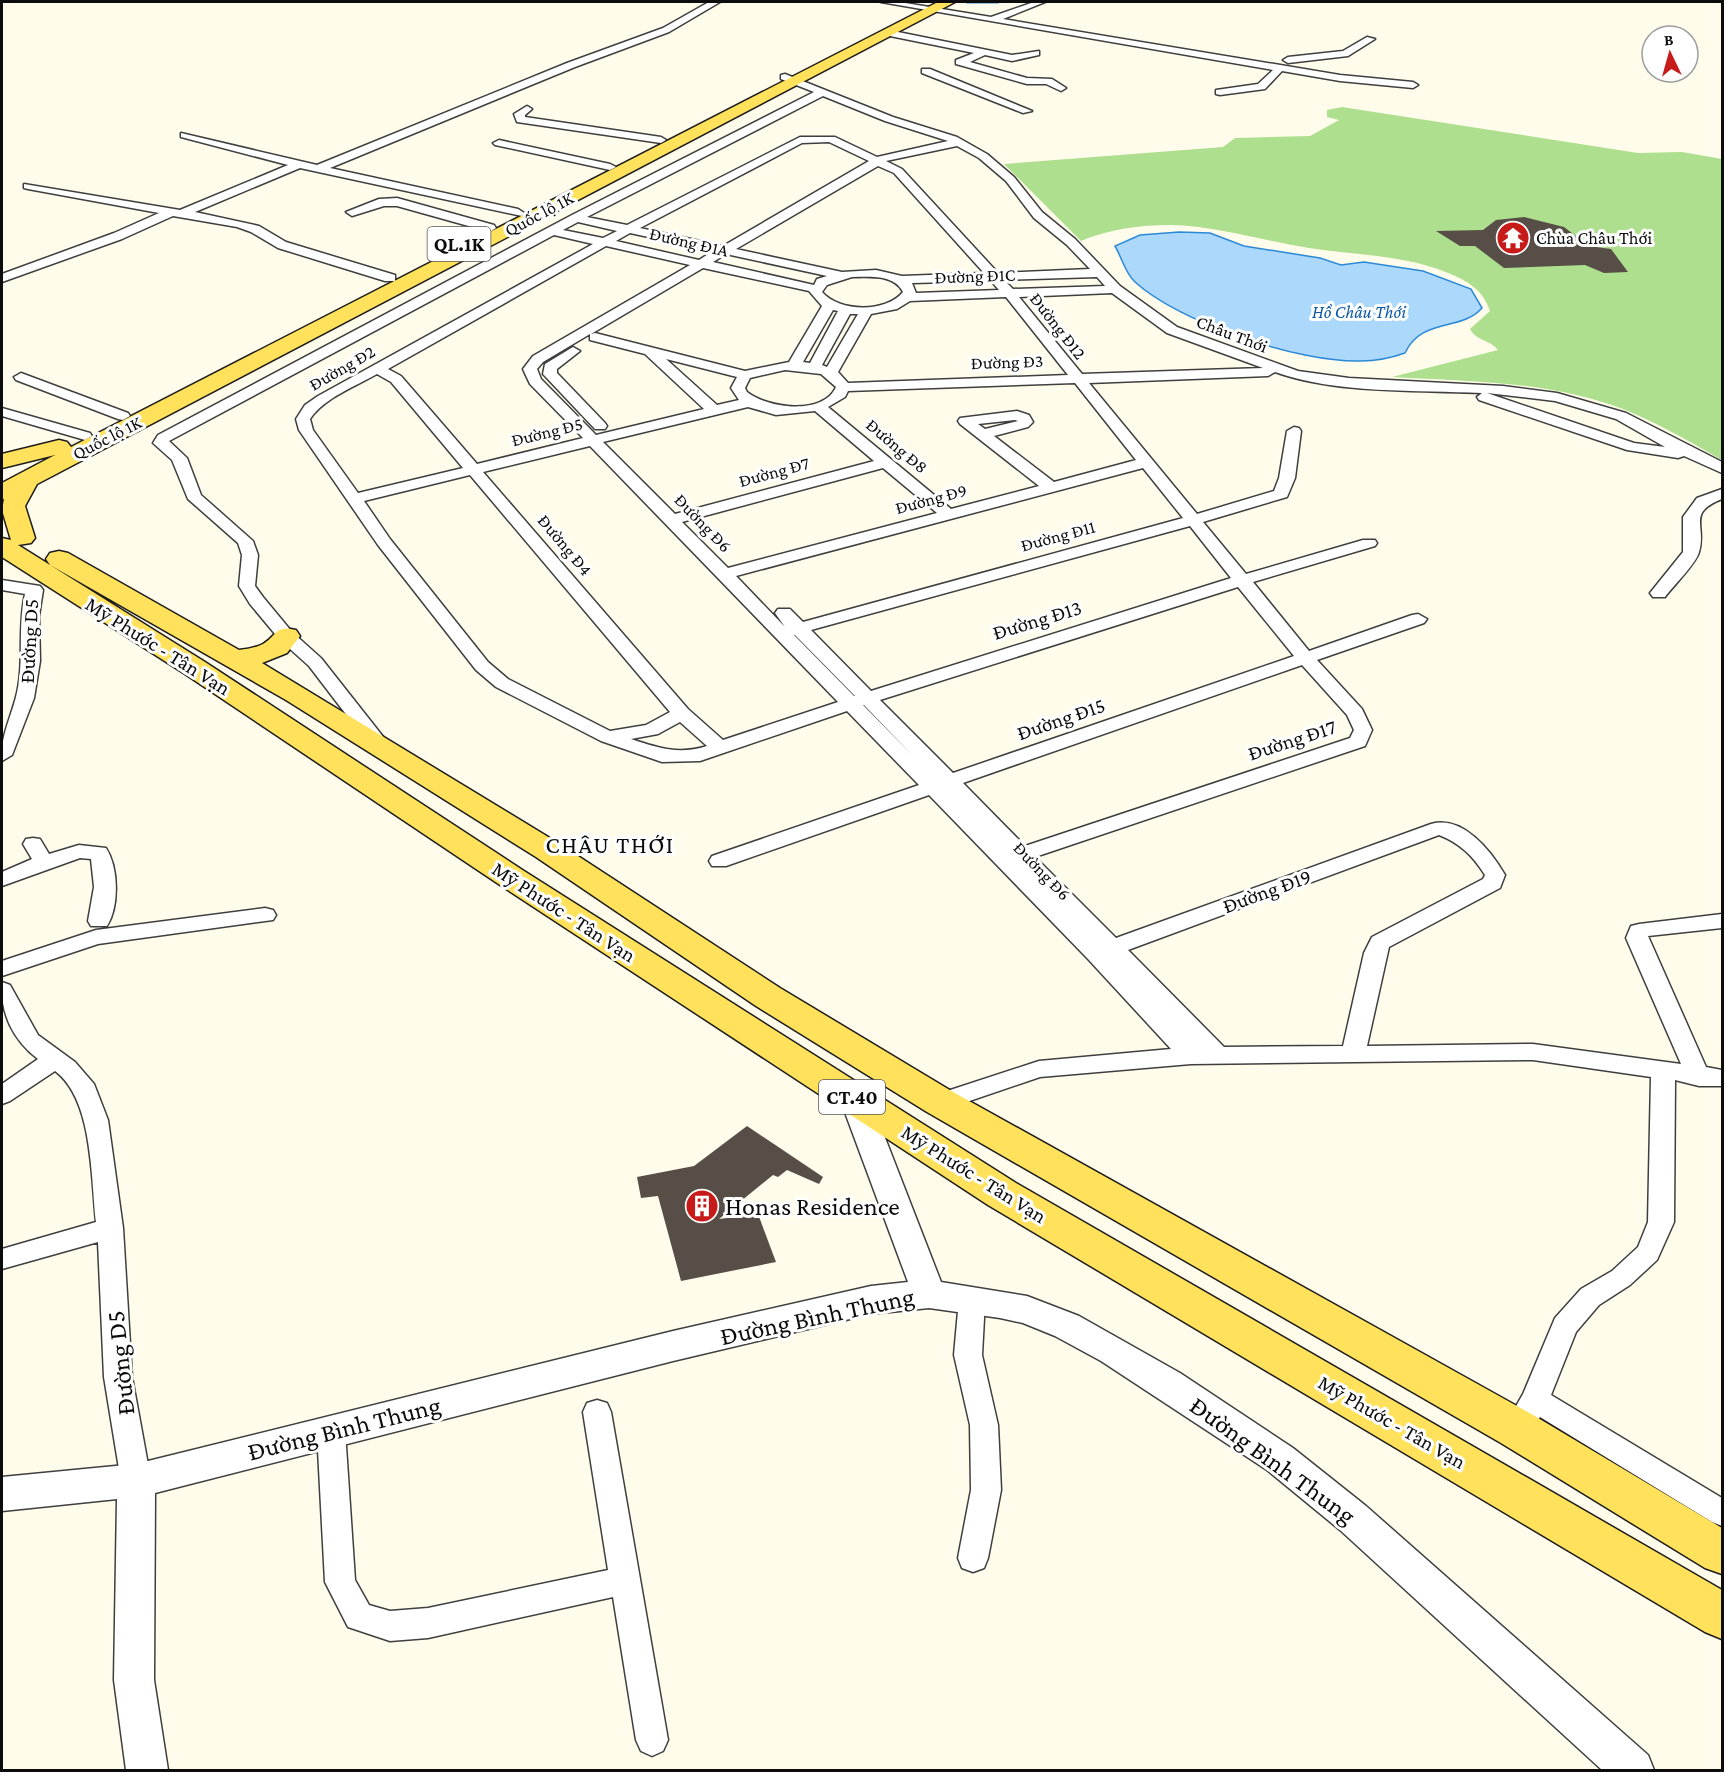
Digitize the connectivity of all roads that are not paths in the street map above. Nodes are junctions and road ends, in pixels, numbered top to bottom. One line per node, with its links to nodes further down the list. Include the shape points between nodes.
1 (715, 2): 27 (street, via 666,30)
2 (886, 2): 4 (street)
3 (1041, 2): 5 (street)
4 (934, 4): 5 (street); 6 (main road, Quốc lộ 1K / QL.1K); 13 (main road, Quốc lộ 1K / QL.1K)
5 (994, 20): 10 (street)
6 (888, 33): 8 (street); 13 (main road, Quốc lộ 1K / QL.1K)
7 (1370, 39): 10 (street, via 1341,55)
8 (986, 53): 9 (street, via 1017,58); 11 (street)
9 (1036, 53)
10 (1255, 63): 12 (street)
11 (951, 64): 15 (street, via 1027,81 1048,81); 19 (street, via 926,71)
12 (1280, 68): 14 (street); 17 (street, via 1261,87)
13 (791, 79): 16 (street, Châu Thới); 21 (main road, Quốc lộ 1K / QL.1K); 82 (main road, Quốc lộ 1K / QL.1K)
14 (1413, 85)
15 (1061, 88)
16 (824, 91): 23 (street, Châu Thới); 32 (street)
17 (1220, 92)
18 (527, 109): 21 (street, via 519,114 521,120)
19 (1027, 111)
20 (185, 135): 25 (street)
21 (661, 140): 26 (main road, Quốc lộ 1K / QL.1K)
22 (499, 143): 26 (street)
23 (965, 145): 24 (street, Đường Đ6); 40 (street, Châu Thới, via 1010,179 1038,215 1071,242)
24 (882, 163): 35 (street, Đường Đ2, via 831,139 800,140); 36 (street, Đường Đ6); 42 (street, Đường Đ12, via 898,171)
25 (299, 164): 27 (street); 29 (street)
26 (610, 166): 31 (main road, Quốc lộ 1K / QL.1K)
27 (318, 169): 31 (street)
28 (28, 186): 29 (street)
29 (178, 212): 38 (street); 39 (street, via 239,224 282,245)
30 (352, 212): 33 (street, via 383,202 397,202)
31 (518, 213): 33 (main road, Quốc lộ 1K / QL.1K)
32 (572, 221): 34 (street); 35 (street, Đường Đ1A)
33 (490, 228): 39 (main road, Quốc lộ 1K / QL.1K)
34 (553, 231): 35 (street, Đường Đ1A); 99 (street, via 163,438 165,448 179,458 194,496 245,541 250,555 247,586)
35 (617, 235): 36 (street, Đường Đ1A); 36 (street, Đường Đ1A); 56 (street, Đường Đ2)
36 (718, 258): 37 (street, Đường Đ1A); 41 (street, Đường Đ1A); 47 (street, Đường Đ6)
37 (839, 275): 41 (street); 43 (street, via 878,274)
38 (2, 278)
39 (390, 278): 70 (main road, Quốc lộ 1K / QL.1K)
40 (1107, 281): 42 (street, Đường Đ1C); 42 (street, Đường Đ1C); 57 (street, Châu Thới, via 1172,330)
41 (819, 285): 44 (street, via 817,298)
42 (1002, 285): 43 (street, Đường Đ1C); 43 (street, Đường Đ1C); 61 (street, Đường Đ12)
43 (906, 288): 46 (street, via 891,307)
44 (829, 305): 45 (street); 49 (street)
45 (846, 309): 46 (street); 50 (street)
46 (867, 310): 51 (street)
47 (628, 311): 48 (street, Đường Đ6); 52 (street, Đường Đ6)
48 (595, 337): 52 (street, Đường Đ6); 53 (street)
49 (811, 337): 50 (street); 54 (street)
50 (830, 339): 51 (street); 55 (street)
51 (849, 340): 58 (street)
52 (568, 347): 63 (street, Đường Đ6, via 550,367 550,375); 65 (street, Đường Đ6, via 538,358 530,369)
53 (648, 350): 59 (street); 68 (street)
54 (794, 366): 55 (street); 59 (street, via 771,367)
55 (814, 368): 58 (street)
56 (378, 369): 80 (street, Đường Đ4, via 396,379); 86 (street, Đường Đ2, via 323,399 303,418 306,430)
57 (1281, 372): 61 (street, Đường Đ3); 64 (street, Châu Thới, via 1349,382)
58 (830, 373): 62 (street)
59 (746, 375): 66 (street, via 738,388)
60 (21, 377): 70 (street)
61 (1078, 379): 62 (street, Đường Đ3); 78 (street, Đường Đ12)
62 (843, 387): 67 (street, via 832,401)
63 (563, 388): 65 (street); 73 (street, Đường Đ6)
64 (1458, 388): 75 (street, via 1632,447); 75 (street, Châu Thới, via 1527,393 1580,403 1621,416)
65 (546, 392): 73 (street, Đường Đ6)
66 (749, 402): 67 (street, via 787,411); 68 (street, Đường Đ5)
67 (819, 407): 77 (street, Đường Đ8)
68 (715, 411): 73 (street, Đường Đ5)
69 (2, 412): 74 (street)
70 (123, 416): 74 (main road, Quốc lộ 1K / QL.1K)
71 (1294, 431): 89 (street, Đường Đ11, via 1281,494)
72 (983, 434): 83 (street)
73 (602, 438): 80 (street, Đường Đ5); 88 (street, Đường Đ6)
74 (74, 441): 76 (main road); 81 (main road, Quốc lộ 1K / QL.1K)
75 (1696, 455): 79 (street, Châu Thới)
76 (2, 461)
77 (886, 462): 87 (street, Đường Đ8); 88 (street, Đường Đ7)
78 (1146, 462): 83 (street, Đường Đ9); 89 (street, Đường Đ12)
79 (1722, 468)
80 (476, 470): 86 (street, Đường Đ5); 104 (street, Đường Đ4)
81 (2, 478)
82 (27, 479): 84 (main road, Quốc lộ 1K / QL.1K); 90 (main road, via 13,506 14,520)
83 (1052, 487): 87 (street, Đường Đ9)
84 (2, 492)
85 (1722, 494): 96 (street, via 1702,501 1691,517 1691,552)
86 (354, 499): 105 (street, Đường Đ2, via 482,666 502,683)
87 (950, 514): 92 (street, Đường Đ9)
88 (680, 517): 92 (street, Đường Đ6)
89 (1192, 519): 93 (street, Đường Đ17); 98 (street, Đường Đ11)
90 (6, 540): 95 (main road, Mỹ Phước - Tân Vạn / CT.40); 101 (main road, Mỹ Phước - Tân Vạn / CT.40)
91 (1369, 543): 93 (street, Đường Đ13)
92 (734, 572): 98 (street, Đường Đ6)
93 (1242, 579): 100 (street, Đường Đ17); 102 (street, Đường Đ13)
94 (2, 585): 95 (street, Đường D5)
95 (51, 590): 108 (street, Đường D5, via 18,722); 128 (main road, Mỹ Phước - Tân Vạn / CT.40, via 195,668)
96 (1659, 593)
97 (1418, 619): 100 (street, Đường Đ15)
98 (791, 630): 102 (street, Đường Đ6); 103 (street, Đường Đ6)
99 (286, 636): 101 (main road, via 269,653); 106 (street, via 315,662)
100 (1305, 658): 109 (street, Đường Đ15); 111 (street, Đường Đ17, via 1355,713 1363,730 1358,742)
101 (236, 659): 106 (main road, Mỹ Phước - Tân Vạn / CT.40)
102 (866, 697): 103 (street, Đường Đ13); 109 (street, Đường Đ6)
103 (849, 702): 107 (street, Đường Đ13); 109 (street, Đường Đ6)
104 (681, 713): 105 (street, via 651,730); 107 (street, Đường Đ4)
105 (608, 737): 107 (street, Đường Đ2, via 678,759)
106 (381, 747): 129 (main road, Mỹ Phước - Tân Vạn / CT.40, via 548,850 768,997)
107 (721, 748)
108 (2, 755)
109 (940, 784): 111 (street, Đường Đ6); 112 (street, Đường Đ15)
110 (33, 844): 113 (street)
111 (1012, 857): 118 (street, Đường Đ6)
112 (719, 861)
113 (44, 862): 114 (street); 116 (street, via 79,851 99,853 104,898)
114 (2, 879)
115 (265, 915): 119 (street, via 96,937)
116 (99, 921)
117 (1722, 921): 126 (street, via 1648,929 1639,931 1637,938)
118 (1104, 950): 121 (street, Đường Đ19, via 1438,828 1454,832 1485,857 1495,874 1493,883 1380,942); 122 (street, Đường Đ6); 123 (street, Đường Đ6)
119 (2, 969)
120 (2, 990): 124 (street, Đường D5, via 30,1041)
121 (1353, 1055): 123 (street); 125 (street, via 1533,1052)
122 (1191, 1056): 123 (street); 129 (street, via 1039,1069)
123 (1219, 1056)
124 (55, 1059): 127 (street); 131 (street, Đường D5, via 86,1090 96,1120)
125 (1663, 1068): 126 (street); 136 (street, via 1661,1222 1648,1253 1621,1278 1590,1297 1565,1326)
126 (1711, 1077)
127 (2, 1095)
128 (855, 1099): 130 (main road, Mỹ Phước - Tân Vạn / CT.40); 133 (street)
129 (940, 1102): 130 (main road); 136 (main road, Mỹ Phước - Tân Vạn / CT.40)
130 (897, 1126): 144 (main road, Mỹ Phước - Tân Vạn / CT.40, via 1011,1199)
131 (110, 1228): 132 (street); 138 (street, Đường D5, via 118,1377)
132 (2, 1259)
133 (929, 1294): 134 (street, Đường Bình Thung); 137 (street, Đường Bình Thung, via 871,1300)
134 (972, 1300): 142 (street, via 968,1355 984,1425 986,1490); 147 (street, Đường Bình Thung, via 1027,1310 1067,1326 1167,1384 1280,1459 1353,1518)
135 (597, 1412): 143 (street)
136 (1526, 1414): 140 (street); 141 (main road, Mỹ Phước - Tân Vạn / CT.40)
137 (331, 1431): 138 (street, Đường Bình Thung); 143 (street, via 340,1582 359,1617 390,1626 428,1623)
138 (136, 1481): 139 (street, Đường Bình Thung); 146 (street, Đường D5, via 134,1680)
139 (2, 1494)
140 (1722, 1513)
141 (1722, 1553)
142 (973, 1558)
143 (623, 1579): 145 (street)
144 (1722, 1616)
145 (652, 1740)
146 (147, 1770)
147 (1634, 1770)

